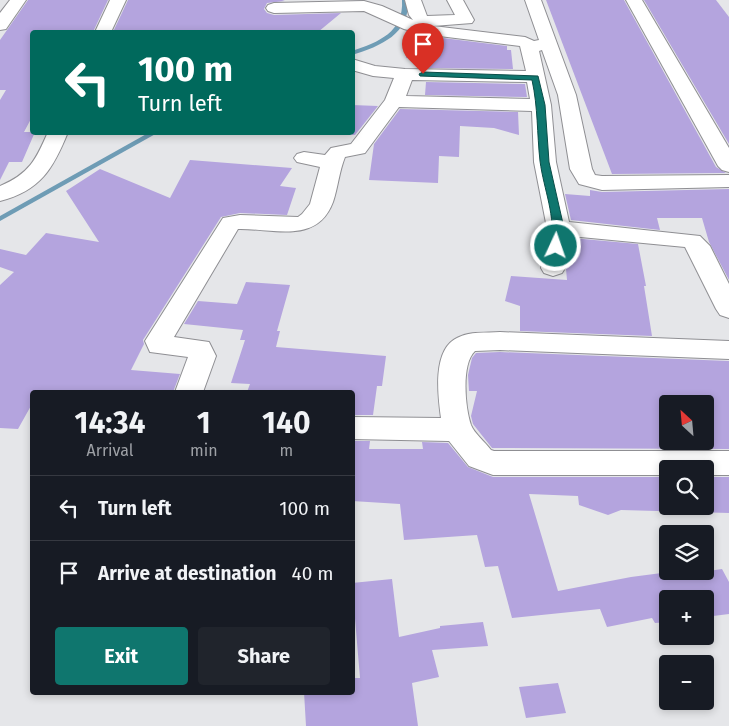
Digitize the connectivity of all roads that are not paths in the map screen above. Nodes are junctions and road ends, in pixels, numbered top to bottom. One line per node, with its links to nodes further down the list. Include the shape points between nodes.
1 (18, 0): 8 (street)
2 (118, 0): 9 (street)
3 (413, 0): 4 (street, via 417,15 423,21 466,20)
4 (455, 0)
5 (533, 0): 10 (street)
6 (634, 0): 19 (street)
7 (274, 8): 10 (street, via 364,6 376,8 409,24 439,31)
8 (0, 26)
9 (104, 30)
10 (540, 45): 13 (street); 20 (street, via 567,95 581,169 587,179 602,183)
11 (355, 65): 12 (street, via 373,71)
12 (405, 74): 13 (street); 14 (street)
13 (536, 78): 15 (street)
14 (394, 101): 15 (street); 18 (street, via 358,149 338,152)
15 (541, 105): 22 (street, via 545,162)
16 (57, 135): 21 (street, via 33,178)
17 (304, 158): 18 (street)
18 (332, 162): 26 (street, via 320,209 310,221 302,224 240,222 231,223 226,230 158,340 160,345 201,351)
19 (729, 166)
20 (729, 181)
21 (0, 194)
22 (559, 228): 23 (street); 24 (street, via 692,241 698,246)
23 (553, 268)
24 (729, 309)
25 (729, 350): 28 (street, via 500,341 465,345 455,355 452,372)
26 (190, 390)
27 (355, 428): 28 (street)
28 (457, 430): 29 (street, via 480,458 494,463)
29 (729, 463)

